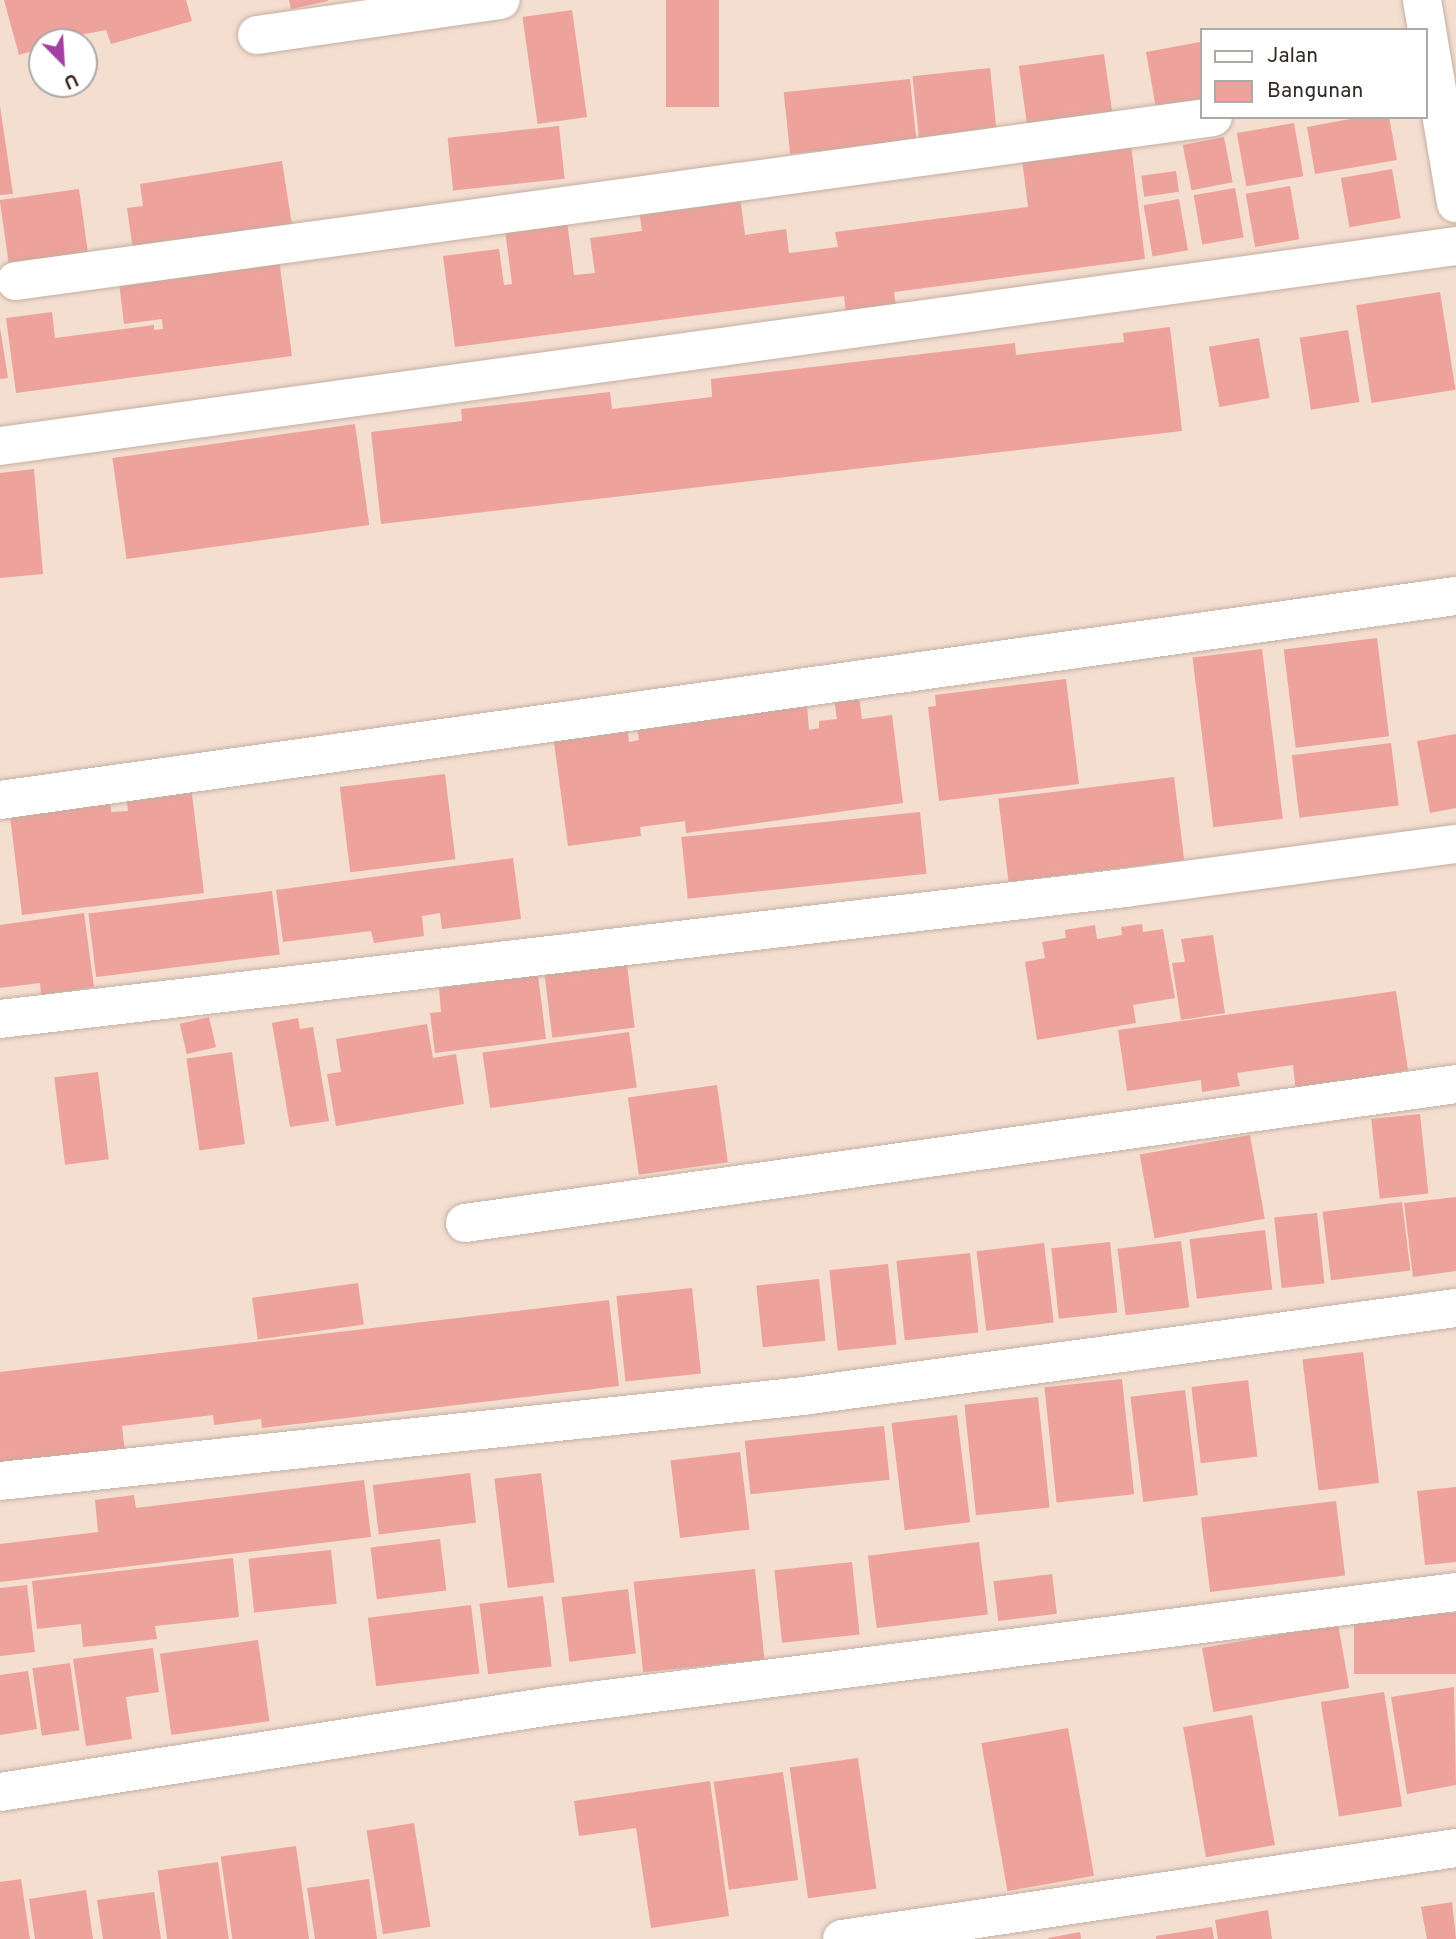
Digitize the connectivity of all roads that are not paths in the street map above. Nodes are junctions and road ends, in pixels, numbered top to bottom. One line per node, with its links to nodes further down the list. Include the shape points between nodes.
1 (500, 0): 5 (street)
2 (1422, 0): 3 (street)
3 (1428, 28)
4 (1428, 29): 6 (street)
5 (257, 36)
6 (1440, 88): 8 (street)
7 (1200, 119): 10 (street)
8 (1456, 203)
9 (1456, 246): 11 (street)
10 (16, 281)
11 (0, 446)
12 (1456, 596): 13 (street)
13 (0, 800)
14 (1456, 844): 15 (street, via 1111,890)
15 (0, 1019)
16 (1456, 1084): 17 (street)
17 (465, 1223)
18 (1456, 1308): 19 (street, via 803,1396)
19 (0, 1481)
20 (1456, 1592): 21 (street, via 551,1706)
21 (0, 1792)
22 (1456, 1848): 23 (street)
23 (998, 1929): 24 (street)
24 (842, 1939)

